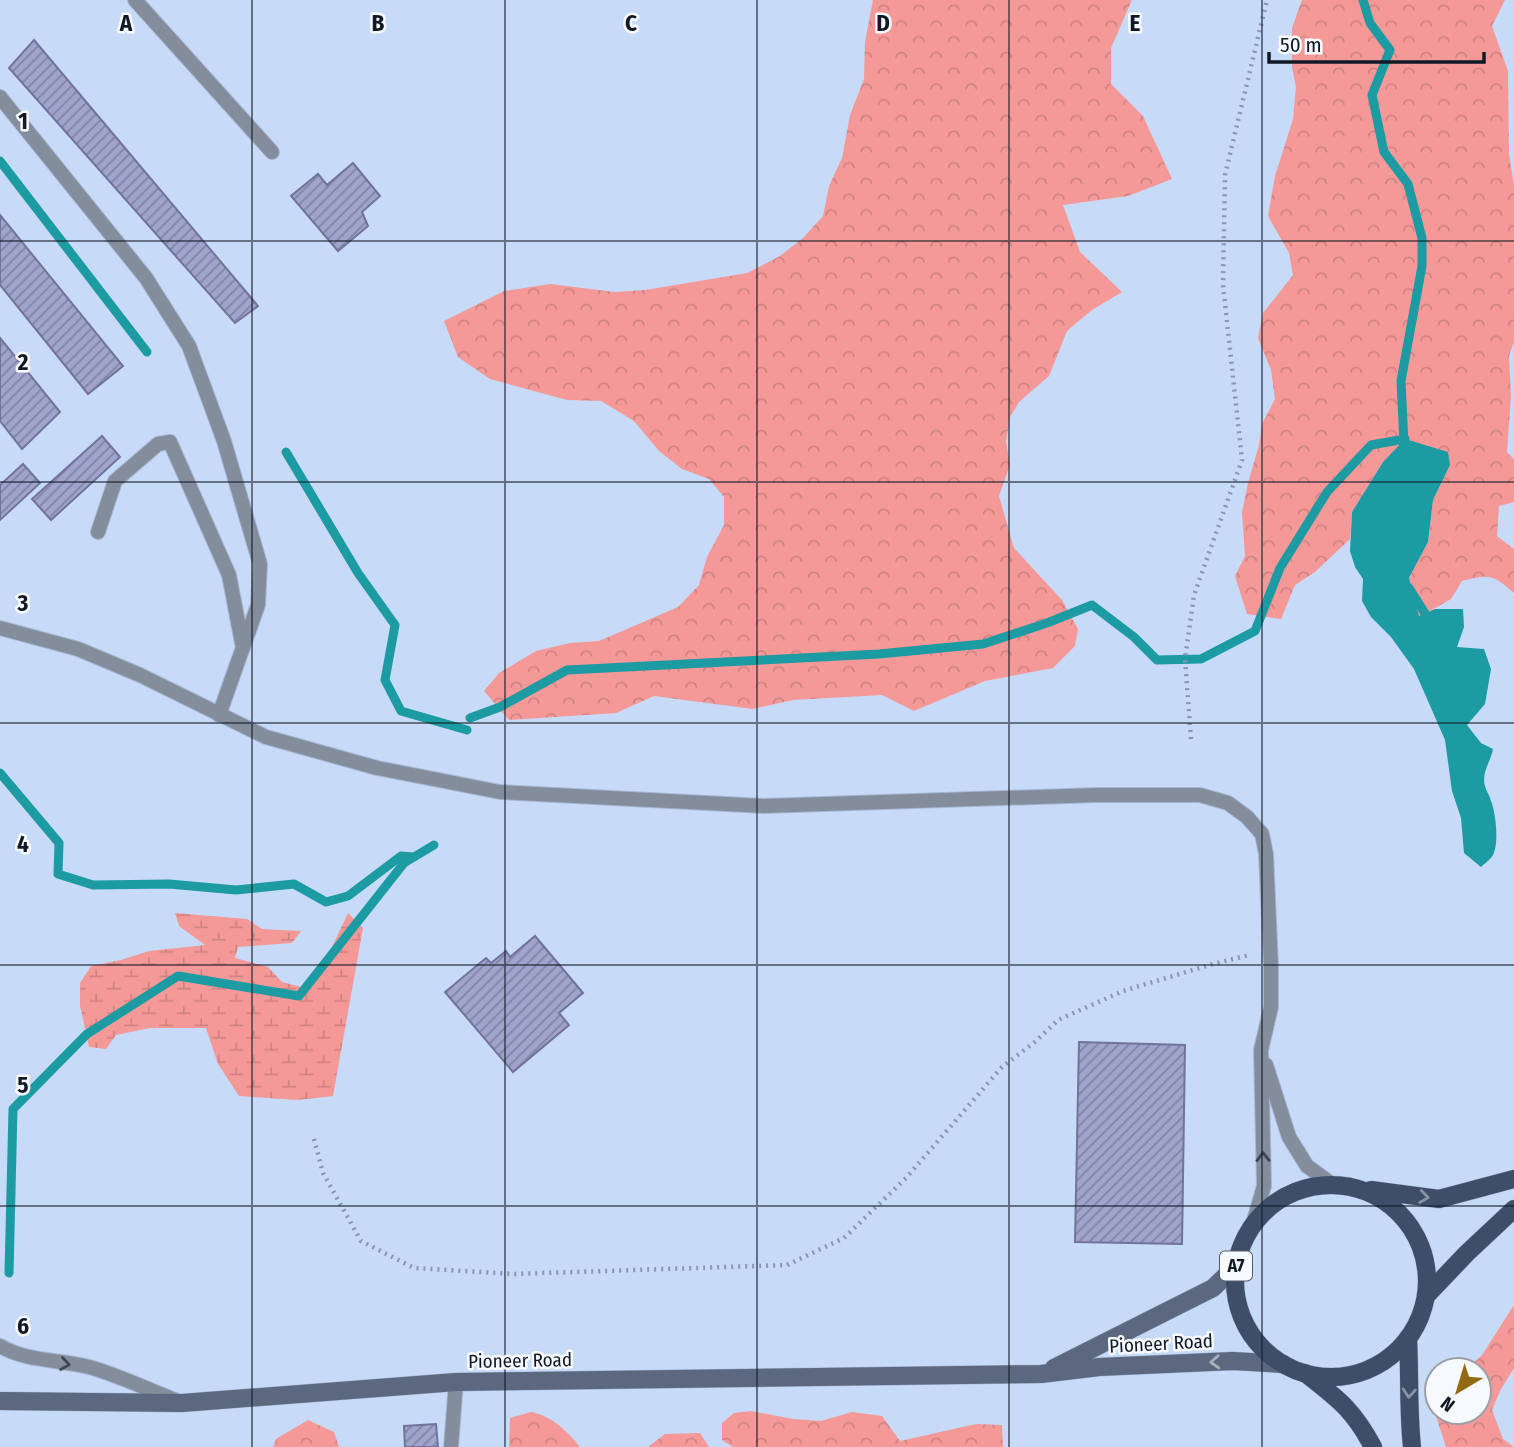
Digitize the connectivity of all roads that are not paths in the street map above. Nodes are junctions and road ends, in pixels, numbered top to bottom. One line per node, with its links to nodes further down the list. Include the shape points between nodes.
1 (135, 0): 3 (lane)
2 (0, 97): 6 (lane, via 146,278 189,346 224,441 260,564 258,605)
3 (272, 152)
4 (98, 532): 6 (lane, via 115,481 159,444 170,442 229,575)
5 (0, 628): 7 (lane, via 78,649)
6 (242, 645): 7 (lane)
7 (219, 715): 8 (lane, via 266,737 377,768 500,792 764,806 1097,795 1200,795 1227,803 1262,834 1266,854 1271,1007)
8 (1261, 1050): 10 (lane, via 1289,1137 1307,1167); 13 (lane, one-way to 8, via 1264,1186)
9 (1514, 1179): 11 (main road, A7, one-way to 9, via 1439,1199)
10 (1333, 1185): 11 (main road, A7); 13 (main road, A7, via 1289,1194 1269,1206)
11 (1357, 1188): 15 (main road, A7, via 1397,1211 1412,1229 1422,1250)
12 (1514, 1209): 15 (main road, A7)
13 (1253, 1224): 14 (main road, A7)
14 (1236, 1266): 18 (main road, A7, via 1235,1289 1250,1333); 20 (main road, Pioneer Road, via 1213,1288)
15 (1426, 1296): 16 (main road, A7)
16 (1408, 1338): 19 (main road, A7, via 1392,1355 1351,1375); 26 (main road, A7, one-way to 26)
17 (0, 1346): 23 (lane, one-way to 23, via 39,1360 89,1367)
18 (1283, 1364): 19 (main road, A7); 20 (main road, Pioneer Road, one-way to 20, via 1233,1361)
19 (1305, 1373): 25 (main road, A7, via 1351,1412)
20 (1041, 1374): 21 (main road, Pioneer Road)
21 (456, 1382): 23 (main road, Pioneer Road); 24 (lane)
22 (0, 1401): 23 (main road, Pioneer Road)
23 (182, 1403)
24 (451, 1447)
25 (1373, 1447)
26 (1412, 1447)

